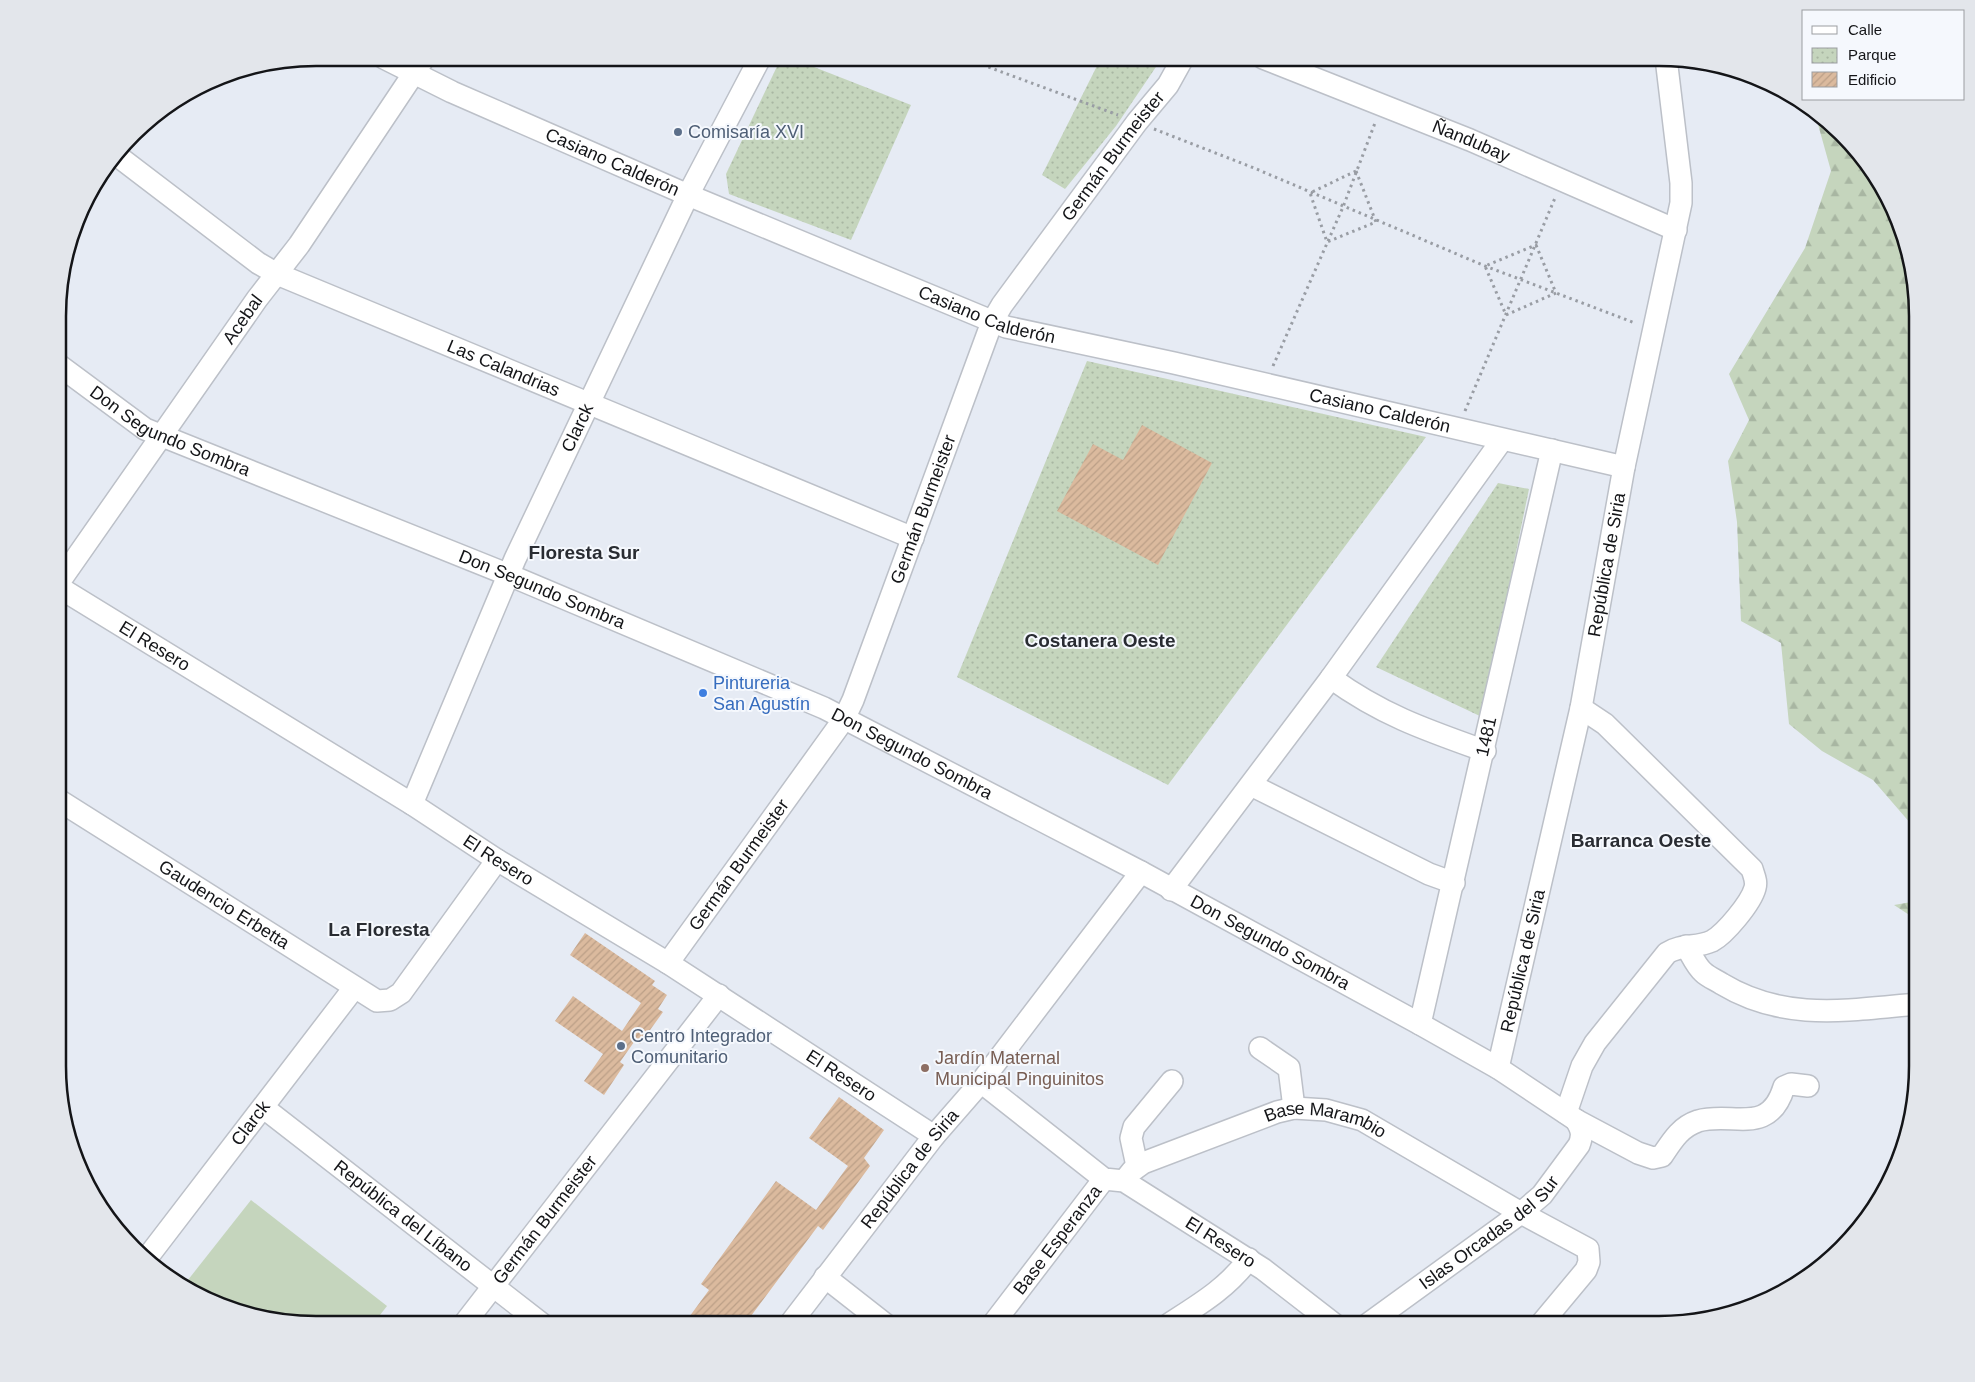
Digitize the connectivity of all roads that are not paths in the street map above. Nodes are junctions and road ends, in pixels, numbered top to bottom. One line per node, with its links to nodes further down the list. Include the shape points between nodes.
1 (418, 66): 10 (street, Acebal)
2 (420, 66): 8 (street, Casiano Calderón, via 452,92)
3 (756, 66): 8 (street, Clarck)
4 (1179, 66): 11 (street, Germán Burmeister, via 1168,85 1137,122)
5 (1284, 66): 9 (street, Ñandubay, via 1563,179)
6 (1667, 67): 9 (street, República de Siria, via 1681,183)
7 (121, 160): 10 (street, Las Calandrias)
8 (688, 195): 11 (street, Casiano Calderón); 13 (street, Clarck)
9 (1676, 230): 17 (street, República de Siria)
10 (277, 274): 13 (street, Las Calandrias); 14 (street, Acebal)
11 (992, 322): 15 (street, Casiano Calderón); 18 (street, Germán Burmeister)
12 (66, 370): 14 (street, Don Segundo Sombra, via 145,429)
13 (591, 403): 18 (street, Las Calandrias); 20 (street, Clarck)
14 (160, 436): 19 (street, Acebal); 20 (street, Don Segundo Sombra)
15 (1502, 440): 16 (street, Casiano Calderón); 22 (street)
16 (1552, 450): 17 (street, Casiano Calderón); 25 (street, 1481)
17 (1624, 467): 23 (street, República de Siria)
18 (913, 538): 24 (street, Germán Burmeister)
19 (66, 572)
20 (509, 575): 24 (street, Don Segundo Sombra); 27 (street, Clarck)
21 (66, 592): 27 (street, El Resero)
22 (1330, 678): 25 (street, via 1361,700 1399,719); 26 (street)
23 (1580, 708): 33 (street, via 1605,724 1752,869 1756,879 1752,897 1722,934 1710,942); 40 (street, República de Siria)
24 (844, 719): 30 (street, Don Segundo Sombra); 34 (street, Germán Burmeister)
25 (1484, 751): 31 (street, 1481)
26 (1251, 785): 31 (street, via 1429,874); 32 (street)
27 (412, 804): 29 (street, El Resero)
28 (66, 805): 35 (street, Gaudencio Erbetta)
29 (497, 860): 34 (street, El Resero); 35 (street, Gaudencio Erbetta, via 401,993 390,1000 377,1001)
30 (1141, 872): 32 (street, Don Segundo Sombra); 42 (street, República de Siria)
31 (1454, 883): 38 (street, 1481)
32 (1171, 890): 38 (street, Don Segundo Sombra)
33 (1686, 946): 37 (street, via 1702,971 1737,993 1768,1004 1817,1012); 46 (street, via 1668,953 1596,1043 1582,1066)
34 (668, 963): 36 (street, El Resero)
35 (354, 988): 44 (street, Clarck)
36 (719, 995): 47 (street, El Resero); 53 (street, Germán Burmeister)
37 (1909, 1005)
38 (1420, 1024): 40 (street, Don Segundo Sombra)
39 (1260, 1048): 45 (street, via 1289,1068)
40 (1498, 1068): 46 (street, Don Segundo Sombra)
41 (1172, 1081): 48 (street, via 1134,1127)
42 (981, 1082): 47 (street, República de Siria); 48 (street, El Resero)
43 (1808, 1086): 46 (street, Don Segundo Sombra, via 1791,1084 1784,1087 1781,1099 1760,1117 1699,1121 1677,1134 1662,1156 1652,1158)
44 (264, 1108): 50 (street, Clarck); 53 (street, República del Líbano)
45 (1294, 1108): 48 (street, Base Marambio); 49 (street, Base Marambio, via 1326,1110 1362,1120)
46 (1571, 1116): 49 (street, Islas Orcadas del Sur, via 1581,1128 1579,1145 1542,1195)
47 (934, 1136): 52 (street, República de Siria)
48 (1122, 1175): 51 (street, El Resero); 58 (street, Base Esperanza)
49 (1521, 1213): 61 (street, Islas Orcadas del Sur); 62 (street, Base Marambio, via 1584,1245 1590,1255 1586,1270)
50 (150, 1254)
51 (1249, 1259): 59 (street, via 1224,1287); 60 (street, El Resero)
52 (825, 1277): 56 (street, República de Siria); 57 (street)
53 (494, 1285): 54 (street, Germán Burmeister); 55 (street, República del Líbano)
54 (470, 1316)
55 (532, 1316)
56 (796, 1316)
57 (875, 1316)
58 (1000, 1316)
59 (1181, 1316)
60 (1324, 1316)
61 (1379, 1316)
62 (1548, 1316)

